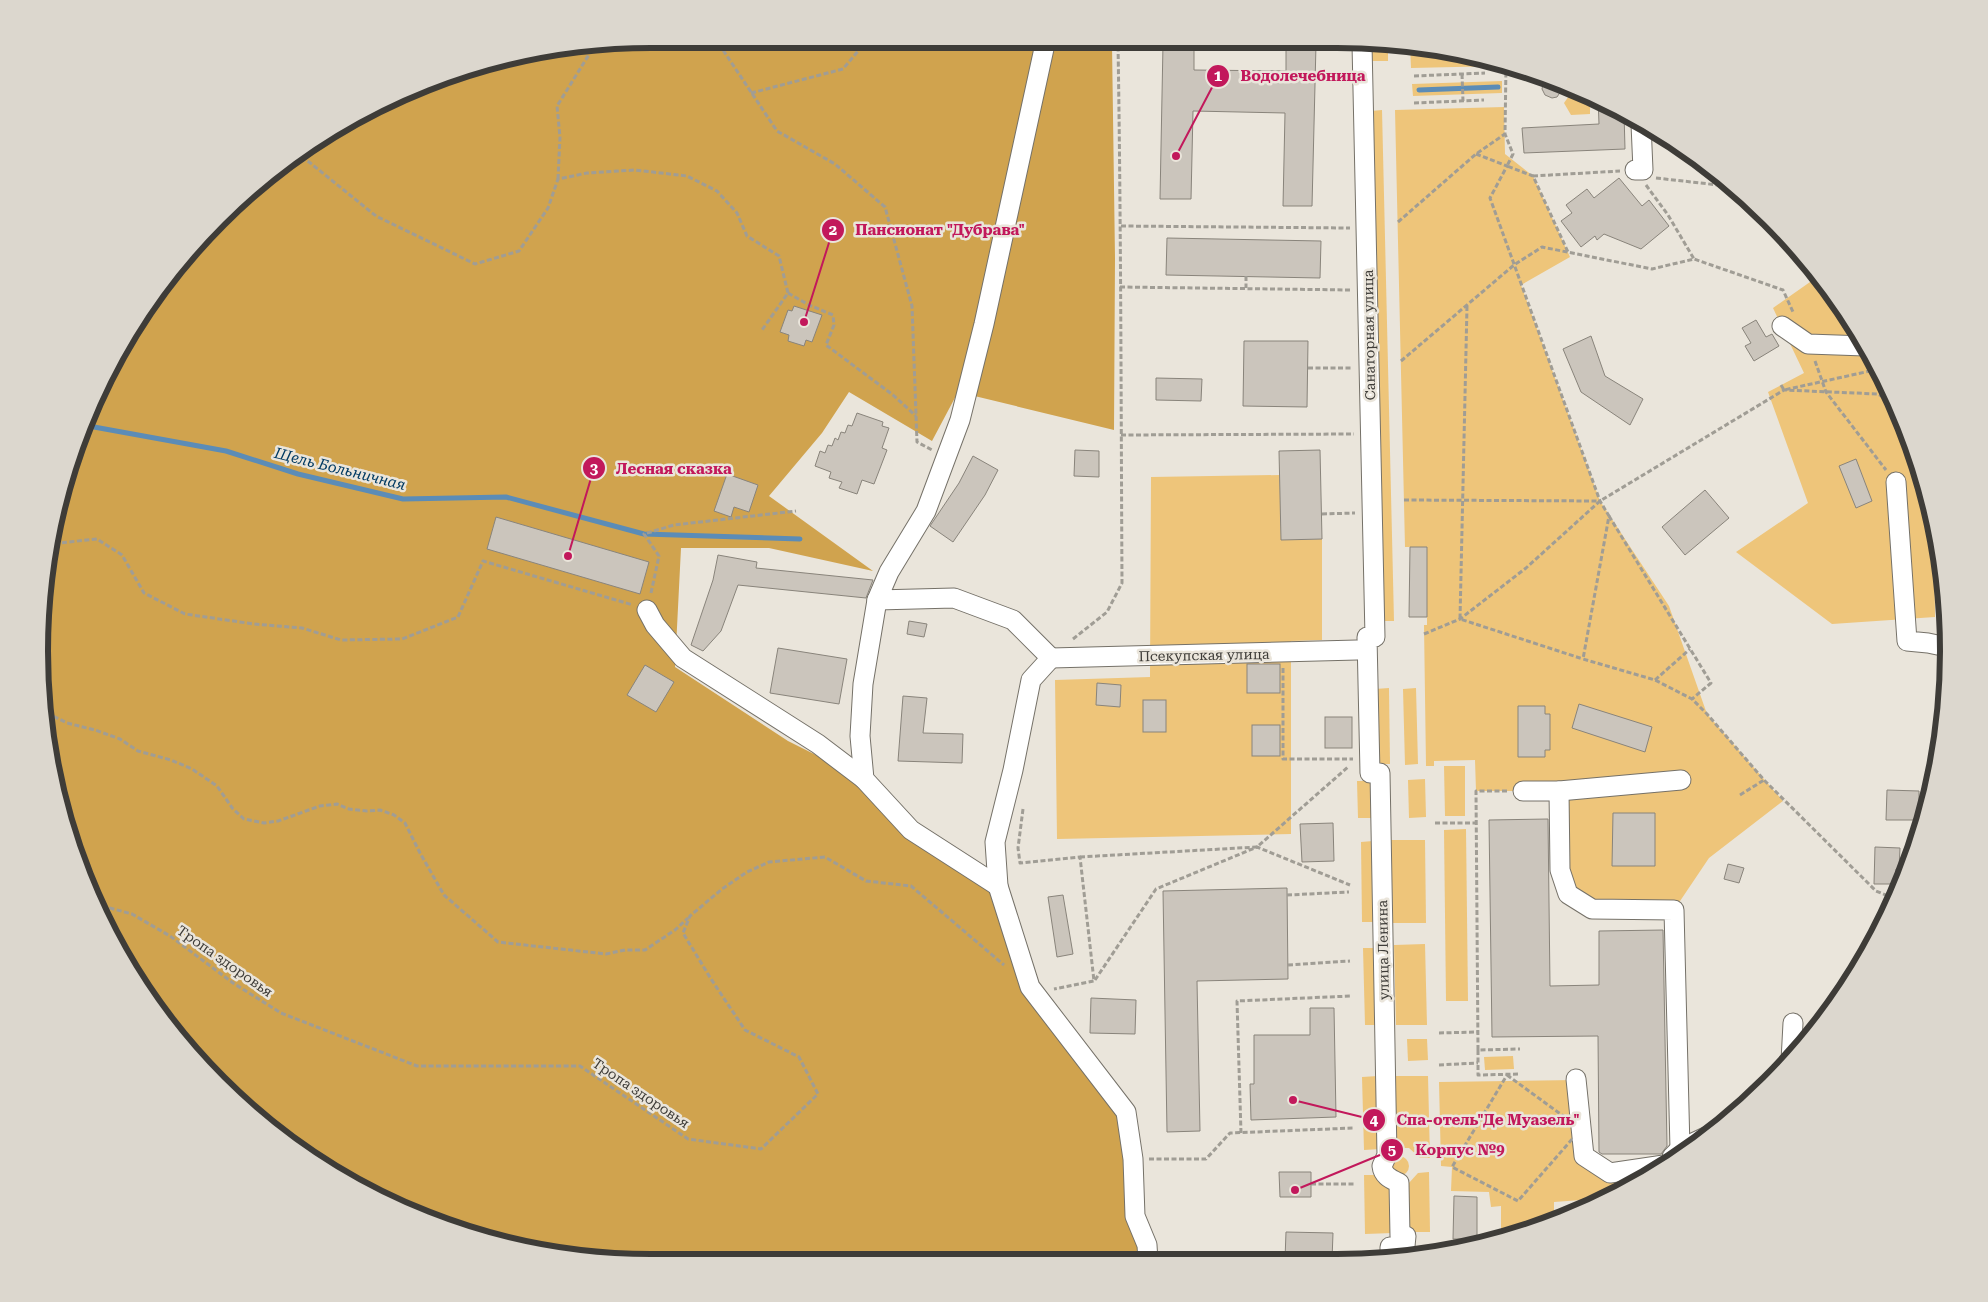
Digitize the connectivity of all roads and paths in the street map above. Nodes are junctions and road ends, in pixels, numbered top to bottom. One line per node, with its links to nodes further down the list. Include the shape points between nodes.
1 (722, 48): 11 (path)
2 (861, 48): 11 (path, via 843,69)
3 (1044, 48): 52 (street, via 984,324 960,420)
4 (1118, 48): 25 (path)
5 (1362, 49): 65 (street, Санаторная улица)
6 (591, 51): 22 (path, via 557,106 560,137)
7 (1506, 72): 16 (path)
8 (1462, 74): 9 (path); 10 (path); 13 (path)
9 (1485, 74)
10 (1414, 76)
11 (751, 93): 49 (path, via 777,131 835,164 886,207 912,306)
12 (1484, 100): 13 (path)
13 (1463, 101): 14 (path)
14 (1414, 103)
15 (1641, 129): 20 (street, via 1643,170)
16 (1505, 134): 17 (path); 19 (path, via 1513,154)
17 (1476, 154): 19 (path); 24 (path)
18 (302, 159): 22 (path, via 376,216 475,264 519,251 548,208)
19 (1507, 166): 21 (path); 29 (path, via 1490,198)
20 (1635, 170): 21 (path); 23 (path, via 1661,179); 28 (path, via 1668,215)
21 (1533, 176): 27 (path)
22 (558, 178): 34 (path, via 634,170 687,176 717,191 737,213 747,236 779,256)
23 (1721, 185)
24 (1398, 222)
25 (1121, 226): 26 (path); 31 (path)
26 (1358, 228)
27 (1569, 252): 28 (path, via 1652,269); 29 (path, via 1542,247)
28 (1694, 259): 36 (path, via 1783,290)
29 (1514, 266): 35 (path); 56 (path)
30 (1246, 276): 32 (path)
31 (1120, 287): 32 (path); 51 (path)
32 (1246, 288): 33 (path)
33 (1360, 290)
34 (788, 293): 37 (path); 49 (path, via 833,315 834,325 826,345)
35 (1466, 306): 40 (path); 55 (path)
36 (1789, 322): 38 (street)
37 (762, 330)
38 (1808, 344): 39 (street); 44 (path)
39 (1858, 346)
40 (1401, 361)
41 (1308, 368): 42 (path)
42 (1361, 368)
43 (1871, 371): 44 (path)
44 (1822, 381): 46 (path); 47 (path)
45 (1781, 385): 46 (path)
46 (1784, 390): 47 (path); 56 (path)
47 (1826, 392): 48 (path, via 1878,394); 53 (path)
48 (1885, 398)
49 (917, 417): 52 (path, via 917,442)
50 (1362, 434): 51 (path)
51 (1122, 435): 67 (path, via 1122,583 1107,612)
52 (946, 456): 62 (street, via 926,511)
53 (1896, 482): 68 (street, via 1906,641)
54 (1404, 500): 55 (path)
55 (1461, 500): 56 (path); 64 (path)
56 (1600, 501): 60 (path); 64 (path, via 1526,568)
57 (796, 511): 63 (path, via 674,525 644,534 659,556)
58 (1363, 513): 59 (path)
59 (1322, 514)
60 (1609, 516): 70 (path); 73 (path)
61 (58, 541): 63 (path, via 97,539 122,555 144,593 185,614 302,628 342,640 402,639 458,617 483,561)
62 (876, 600): 72 (street, via 954,598 1013,620); 79 (street, via 862,692 860,736)
63 (647, 610): 79 (street, via 654,625 682,658 818,744)
64 (1460, 619): 66 (path); 73 (path)
65 (1375, 626): 122 (street, улица Ленина, via 1375,637 1367,637 1370,773 1380,773 1387,1155 1382,1166 1386,1176 1399,1183 1400,1236 1406,1236 1405,1246 1390,1247)
66 (1424, 634)
67 (1072, 640)
68 (1940, 645)
69 (1357, 650): 71 (street, Псекупская улица)
70 (1690, 650): 74 (path); 75 (path, via 1711,683)
71 (1282, 653): 72 (street, Псекупская улица); 77 (path, via 1283,759)
72 (1051, 658): 91 (street, via 1031,680 1014,770 995,842)
73 (1583, 659): 74 (path)
74 (1655, 680): 75 (path)
75 (1692, 699): 81 (path)
76 (52, 715): 96 (path, via 192,769 217,786 244,818 264,823 278,821 320,806 337,804 349,809 380,810 394,815 406,823 444,895 498,942 606,954 645,950)
77 (1358, 759)
78 (1348, 766): 88 (path)
79 (864, 780): 91 (street, via 911,830)
80 (1681, 780): 83 (street)
81 (1764, 780): 84 (path); 94 (path, via 1876,891)
82 (1523, 791): 83 (street); 87 (path, via 1476,791)
83 (1559, 791): 117 (street, via 1560,870 1568,894 1592,909 1674,910)
84 (1740, 795)
85 (1024, 801): 89 (path, via 1018,848 1020,863)
86 (1435, 823): 87 (path)
87 (1476, 823): 104 (path)
88 (1257, 847): 89 (path); 90 (path); 100 (path, via 1156,889)
89 (1080, 857): 100 (path)
90 (1350, 885)
91 (998, 886): 101 (street, via 1030,987)
92 (1349, 892): 93 (path)
93 (1287, 895)
94 (1888, 896)
95 (105, 907): 96 (path, Тропа здоровья, via 132,914 170,936 234,983 281,1012 417,1066 580,1066 688,1139 761,1149 818,1094 798,1057 745,1030 683,933)
96 (690, 916): 99 (path, via 722,889 769,862 825,857 866,881 911,886)
97 (1350, 961): 98 (path)
98 (1288, 965)
99 (1010, 970)
100 (1094, 981): 101 (path)
101 (1035, 993): 118 (street, via 1126,1112)
102 (1351, 996): 116 (path, via 1237,1001)
103 (1793, 1023): 106 (street)
104 (1478, 1032): 105 (path); 108 (path)
105 (1438, 1033)
106 (1792, 1048)
107 (1520, 1049): 108 (path)
108 (1478, 1050): 109 (path)
109 (1478, 1063): 110 (path); 112 (path, via 1478,1075)
110 (1439, 1065)
111 (1520, 1074): 112 (path)
112 (1507, 1075): 115 (path); 115 (path, via 1452,1167 1518,1202)
113 (1576, 1079): 115 (street)
114 (1354, 1128): 116 (path)
115 (1581, 1129): 119 (street, via 1584,1156 1610,1173)
116 (1241, 1133): 118 (path, via 1230,1134 1206,1159)
117 (1680, 1147)
118 (1133, 1159): 123 (street, via 1135,1216)
119 (1650, 1167)
120 (1312, 1184): 121 (path)
121 (1354, 1184)
122 (1390, 1252)
123 (1147, 1254)

